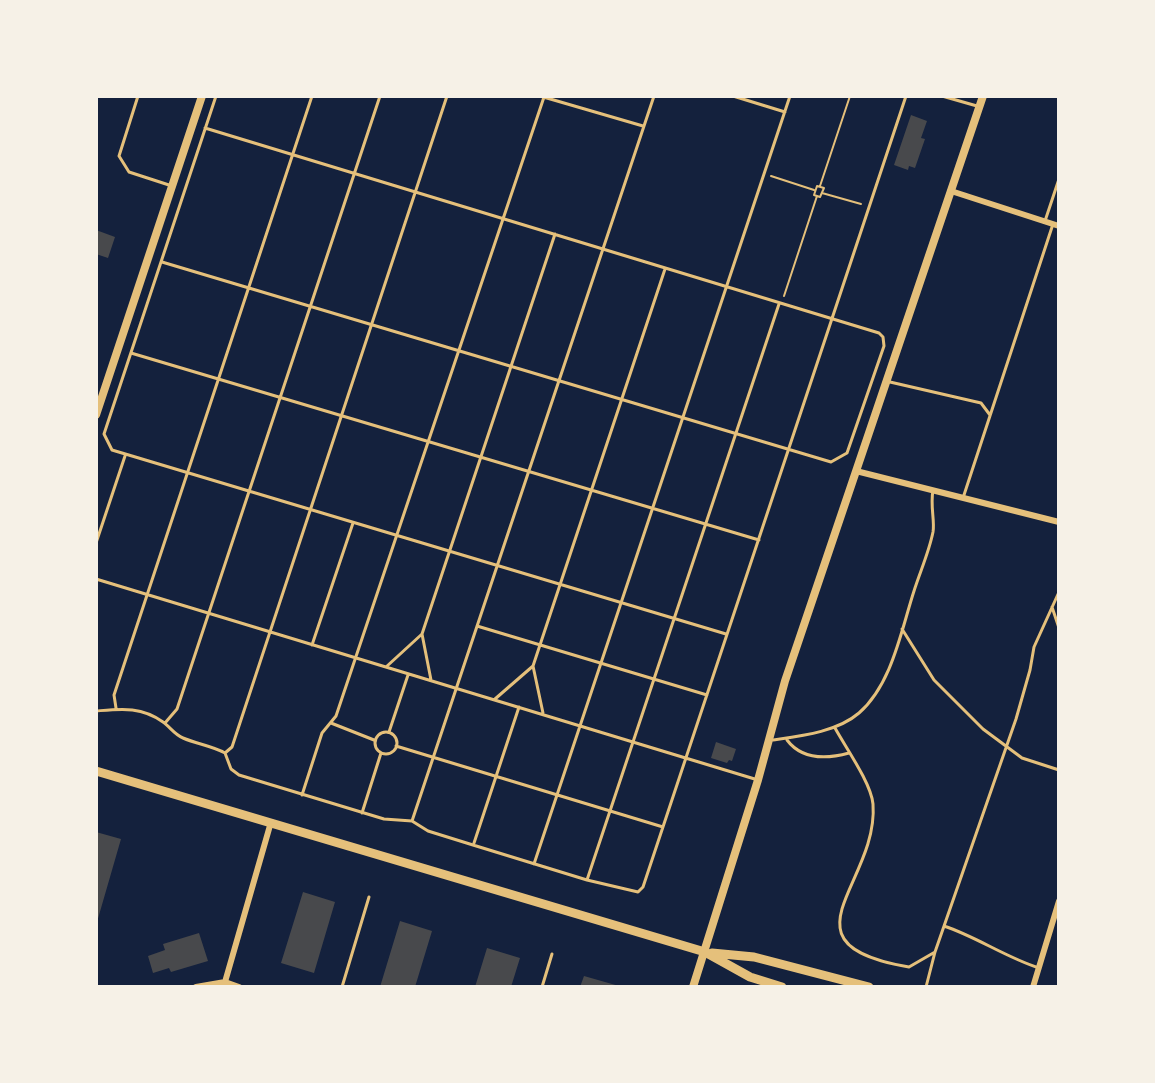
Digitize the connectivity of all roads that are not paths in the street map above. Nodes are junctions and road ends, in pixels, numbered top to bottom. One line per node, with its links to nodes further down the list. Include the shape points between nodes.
1 (138, 96): 21 (lane, via 119,156 129,172)
2 (202, 96): 21 (street)
3 (216, 96): 17 (lane)
4 (312, 96): 18 (lane)
5 (380, 96): 19 (lane)
6 (447, 96): 23 (lane)
7 (654, 96): 16 (lane)
8 (733, 96): 15 (lane)
9 (790, 96): 15 (lane)
10 (906, 96): 35 (lane)
11 (942, 96): 14 (lane)
12 (983, 96): 14 (street)
13 (542, 97): 16 (lane); 24 (lane)
14 (979, 107): 22 (street)
15 (785, 112): 31 (lane)
16 (643, 126): 28 (lane)
17 (205, 128): 18 (lane); 29 (lane)
18 (293, 155): 19 (lane); 32 (lane)
19 (355, 174): 23 (lane); 34 (lane)
20 (1059, 179): 25 (lane)
21 (172, 186): 43 (street)
22 (951, 191): 25 (street); 42 (street)
23 (415, 192): 24 (lane); 36 (lane)
24 (503, 218): 27 (lane); 37 (lane)
25 (1045, 221): 26 (street)
26 (1056, 225): 47 (lane)
27 (555, 234): 28 (lane); 39 (lane)
28 (603, 249): 30 (lane); 41 (lane)
29 (162, 262): 32 (lane); 38 (lane)
30 (665, 268): 31 (lane); 45 (lane)
31 (727, 287): 33 (lane); 49 (lane)
32 (249, 288): 34 (lane); 40 (lane)
33 (779, 304): 35 (lane); 50 (lane)
34 (310, 306): 36 (lane); 44 (lane)
35 (832, 320): 52 (lane); 52 (lane, via 879,333 884,346 847,453 831,462)
36 (372, 324): 37 (lane); 48 (lane)
37 (459, 350): 39 (lane); 51 (lane)
38 (131, 353): 40 (lane); 53 (lane, via 104,434 112,450)
39 (512, 366): 41 (lane); 54 (lane)
40 (218, 379): 44 (lane); 57 (lane)
41 (559, 380): 45 (lane); 56 (lane)
42 (886, 381): 47 (lane, via 970,399); 55 (street)
43 (100, 393): 46 (street)
44 (279, 397): 48 (lane); 60 (lane)
45 (622, 399): 49 (lane); 58 (lane)
46 (96, 415)
47 (990, 415): 61 (lane)
48 (342, 416): 51 (lane); 63 (lane)
49 (683, 417): 50 (lane); 62 (lane)
50 (736, 433): 52 (lane); 66 (lane)
51 (428, 442): 54 (lane); 67 (lane)
52 (789, 449): 68 (lane)
53 (125, 456): 57 (lane); 69 (lane)
54 (481, 457): 56 (lane); 70 (lane)
55 (856, 471): 59 (street); 109 (street)
56 (529, 472): 58 (lane); 71 (lane)
57 (187, 474): 60 (lane); 75 (lane)
58 (592, 490): 62 (lane); 73 (lane)
59 (933, 490): 61 (street); 82 (lane, via 932,534)
60 (248, 492): 63 (lane); 78 (lane)
61 (963, 498): 64 (street)
62 (653, 509): 66 (lane); 76 (lane)
63 (310, 510): 65 (lane); 83 (lane)
64 (1059, 522)
65 (353, 523): 67 (lane); 86 (lane)
66 (706, 524): 68 (lane); 79 (lane)
67 (397, 536): 70 (lane); 88 (lane)
68 (759, 540): 85 (lane)
69 (96, 543)
70 (450, 552): 71 (lane); 84 (lane)
71 (497, 567): 73 (lane); 80 (lane)
72 (96, 579): 75 (lane)
73 (560, 584): 76 (lane); 87 (lane)
74 (1059, 592): 77 (lane)
75 (147, 595): 78 (lane); 99 (lane, via 114,695)
76 (621, 604): 79 (lane); 89 (lane)
77 (1052, 607): 81 (lane); 111 (lane, via 1034,647)
78 (209, 614): 83 (lane); 102 (lane, via 177,709)
79 (674, 619): 85 (lane); 93 (lane)
80 (477, 626): 87 (lane); 95 (lane)
81 (1059, 628)
82 (902, 629): 105 (lane, via 871,699 858,714); 111 (lane, via 953,702)
83 (270, 632): 86 (lane); 113 (lane, via 232,747)
84 (422, 634): 91 (lane); 94 (lane)
85 (727, 634): 96 (lane)
86 (312, 645): 88 (lane)
87 (540, 645): 89 (lane); 90 (lane)
88 (356, 658): 91 (lane); 103 (lane)
89 (601, 663): 93 (lane); 104 (lane)
90 (533, 666): 97 (lane); 101 (lane)
91 (386, 667): 92 (lane)
92 (409, 673): 94 (lane); 106 (lane)
93 (654, 679): 96 (lane); 110 (lane)
94 (431, 680): 95 (lane)
95 (457, 688): 97 (lane); 116 (lane)
96 (707, 695): 117 (lane)
97 (495, 699): 98 (lane)
98 (519, 707): 101 (lane); 120 (lane)
99 (116, 708): 100 (lane); 102 (lane)
100 (96, 711)
101 (543, 714): 104 (lane)
102 (164, 723): 113 (lane, via 179,737)
103 (331, 723): 108 (lane); 122 (lane, via 322,733)
104 (581, 726): 110 (lane); 123 (lane)
105 (834, 726): 107 (lane); 115 (lane)
106 (389, 732): 108 (lane); 112 (lane, via 396,737)
107 (786, 738): 109 (lane); 115 (lane, via 812,756)
108 (374, 740): 114 (lane)
109 (769, 741): 121 (street)
110 (633, 742): 117 (lane); 124 (lane)
111 (1006, 745): 118 (lane, via 1022,758); 134 (lane)
112 (396, 746): 114 (lane); 116 (lane)
113 (225, 753): 122 (lane, via 239,775)
114 (381, 753): 125 (lane)
115 (849, 753): 136 (lane, via 870,792 873,820 839,919 841,938 864,955 909,967)
116 (434, 757): 120 (lane); 126 (lane)
117 (685, 759): 121 (lane); 128 (lane)
118 (1059, 770)
119 (96, 771): 127 (main road)
120 (496, 777): 123 (lane); 129 (lane)
121 (758, 780): 135 (street)
122 (302, 795): 125 (lane)
123 (557, 795): 124 (lane); 130 (lane)
124 (610, 811): 128 (lane); 131 (lane)
125 (362, 813): 126 (lane)
126 (412, 821): 129 (lane)
127 (271, 822): 135 (main road); 139 (street)
128 (663, 827): 131 (lane, via 638,892)
129 (473, 845): 130 (lane)
130 (534, 864): 131 (lane)
131 (587, 880)
132 (369, 897): 142 (lane)
133 (1059, 901): 138 (street)
134 (944, 926): 136 (lane); 138 (lane)
135 (705, 952): 144 (street); 145 (main road, via 750,977); 146 (main road, via 754,957)
136 (935, 952): 147 (lane)
137 (552, 954): 143 (lane)
138 (1039, 968): 148 (street)
139 (225, 982): 140 (street); 141 (street)
140 (196, 987)
141 (239, 987)
142 (342, 987)
143 (542, 987)
144 (693, 987)
145 (782, 987)
146 (869, 987)
147 (926, 987)
148 (1033, 987)

